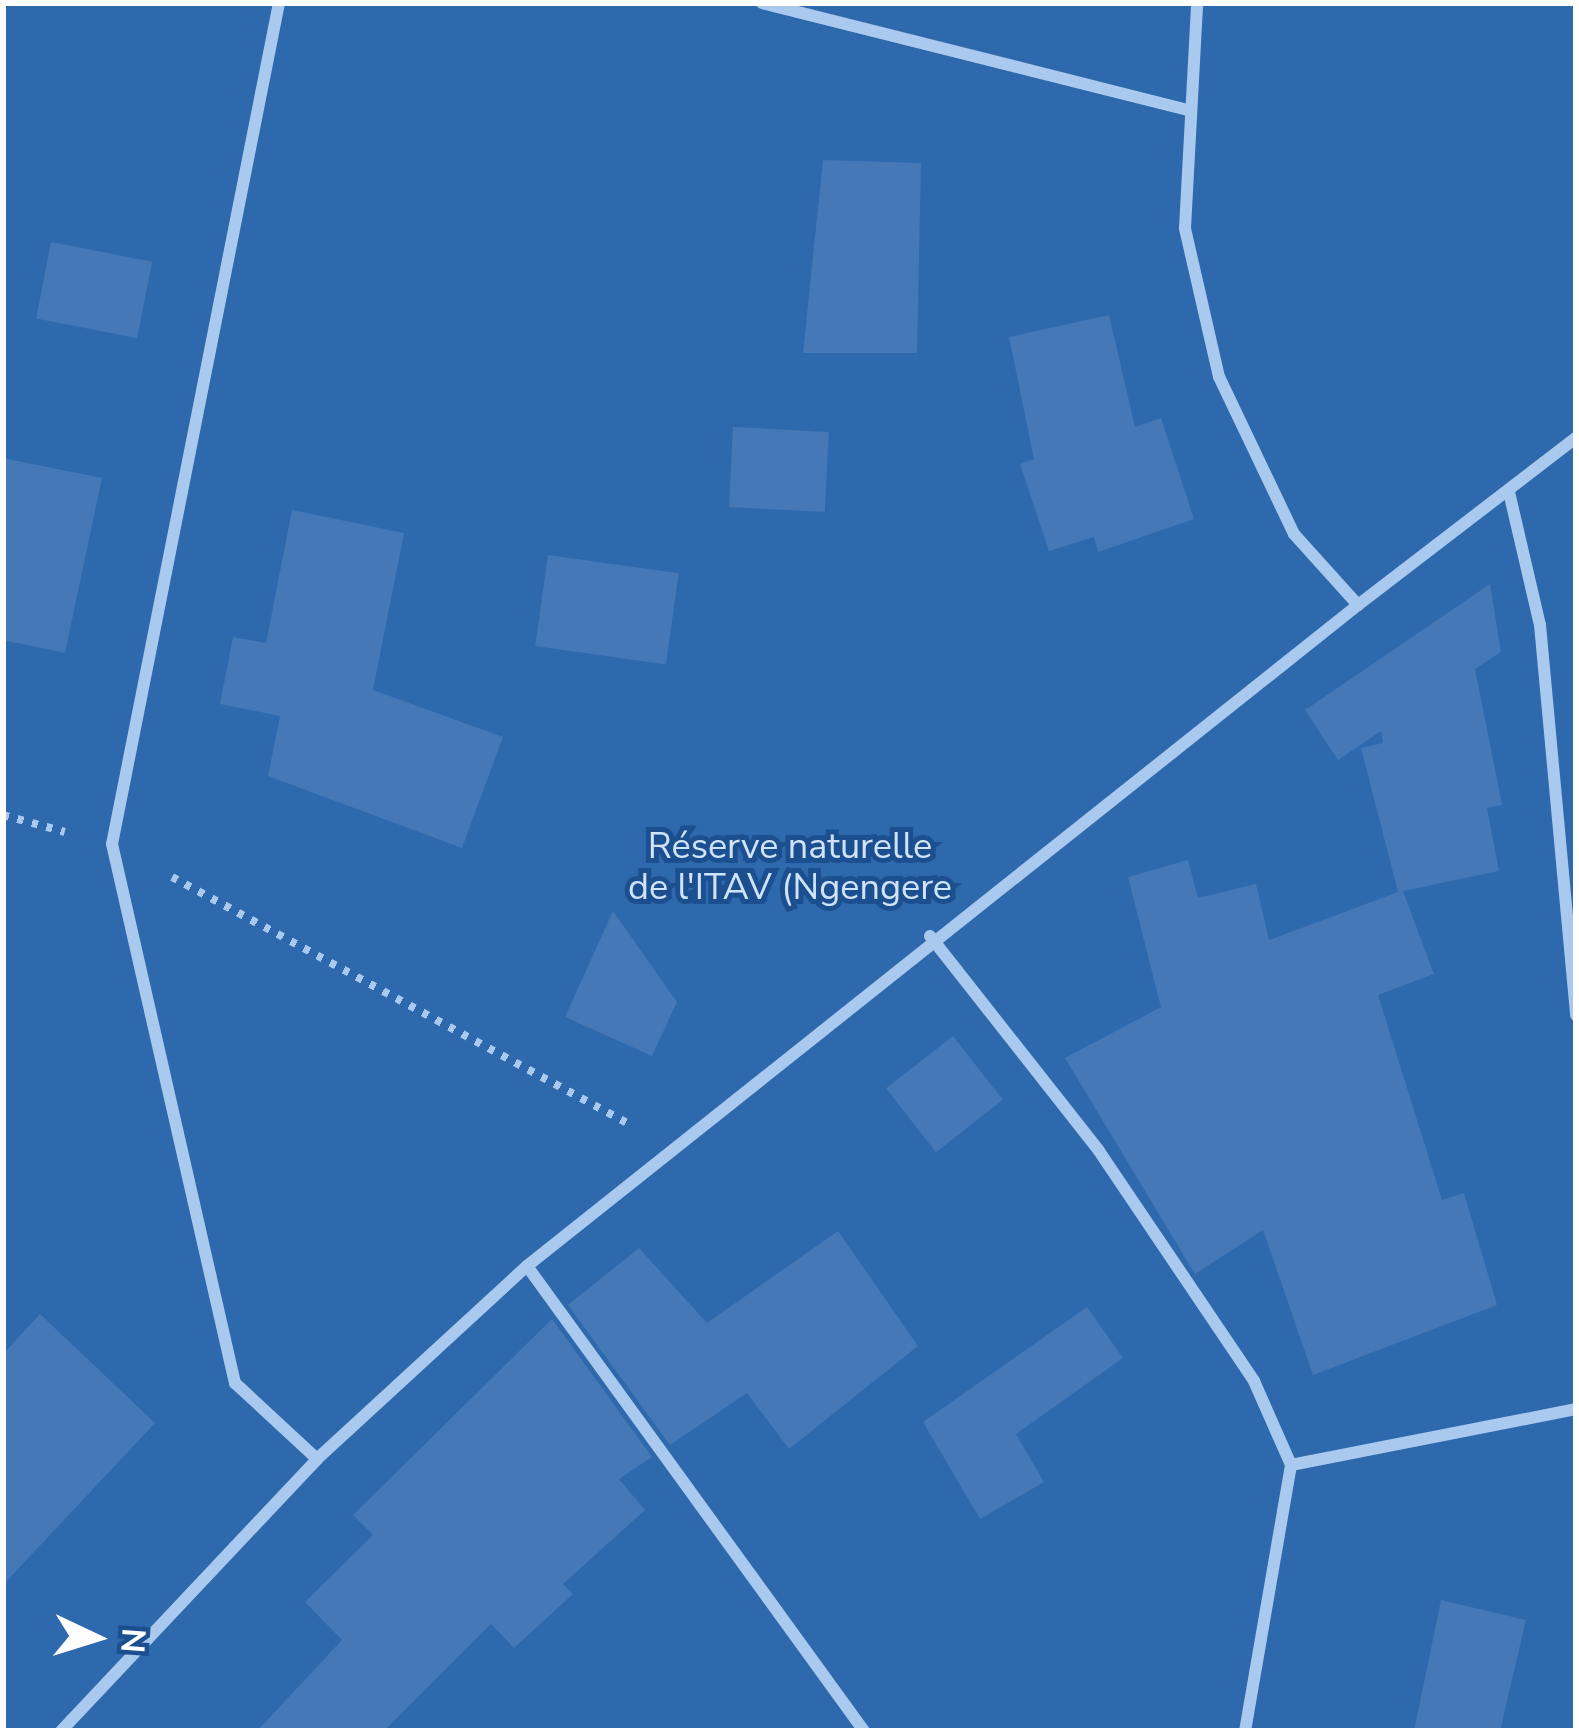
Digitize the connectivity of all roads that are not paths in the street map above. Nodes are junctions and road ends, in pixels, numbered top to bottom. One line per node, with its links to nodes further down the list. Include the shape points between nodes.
1 (278, 3): 12 (street, via 112,844 235,1383)
2 (762, 3): 4 (street)
3 (1197, 3): 4 (street)
4 (1187, 110): 7 (street, via 1185,228 1219,377 1294,534)
5 (1576, 438): 6 (street)
6 (1509, 492): 7 (street); 9 (street, via 1540,625)
7 (1358, 605): 8 (street)
8 (930, 936): 10 (street); 13 (street, via 1099,1151 1255,1381)
9 (1576, 1015)
10 (527, 1266): 12 (street); 15 (street)
11 (1576, 1409): 13 (street)
12 (317, 1459): 14 (street)
13 (1291, 1465): 16 (street)
14 (61, 1731)
15 (864, 1731)
16 (1244, 1731)

